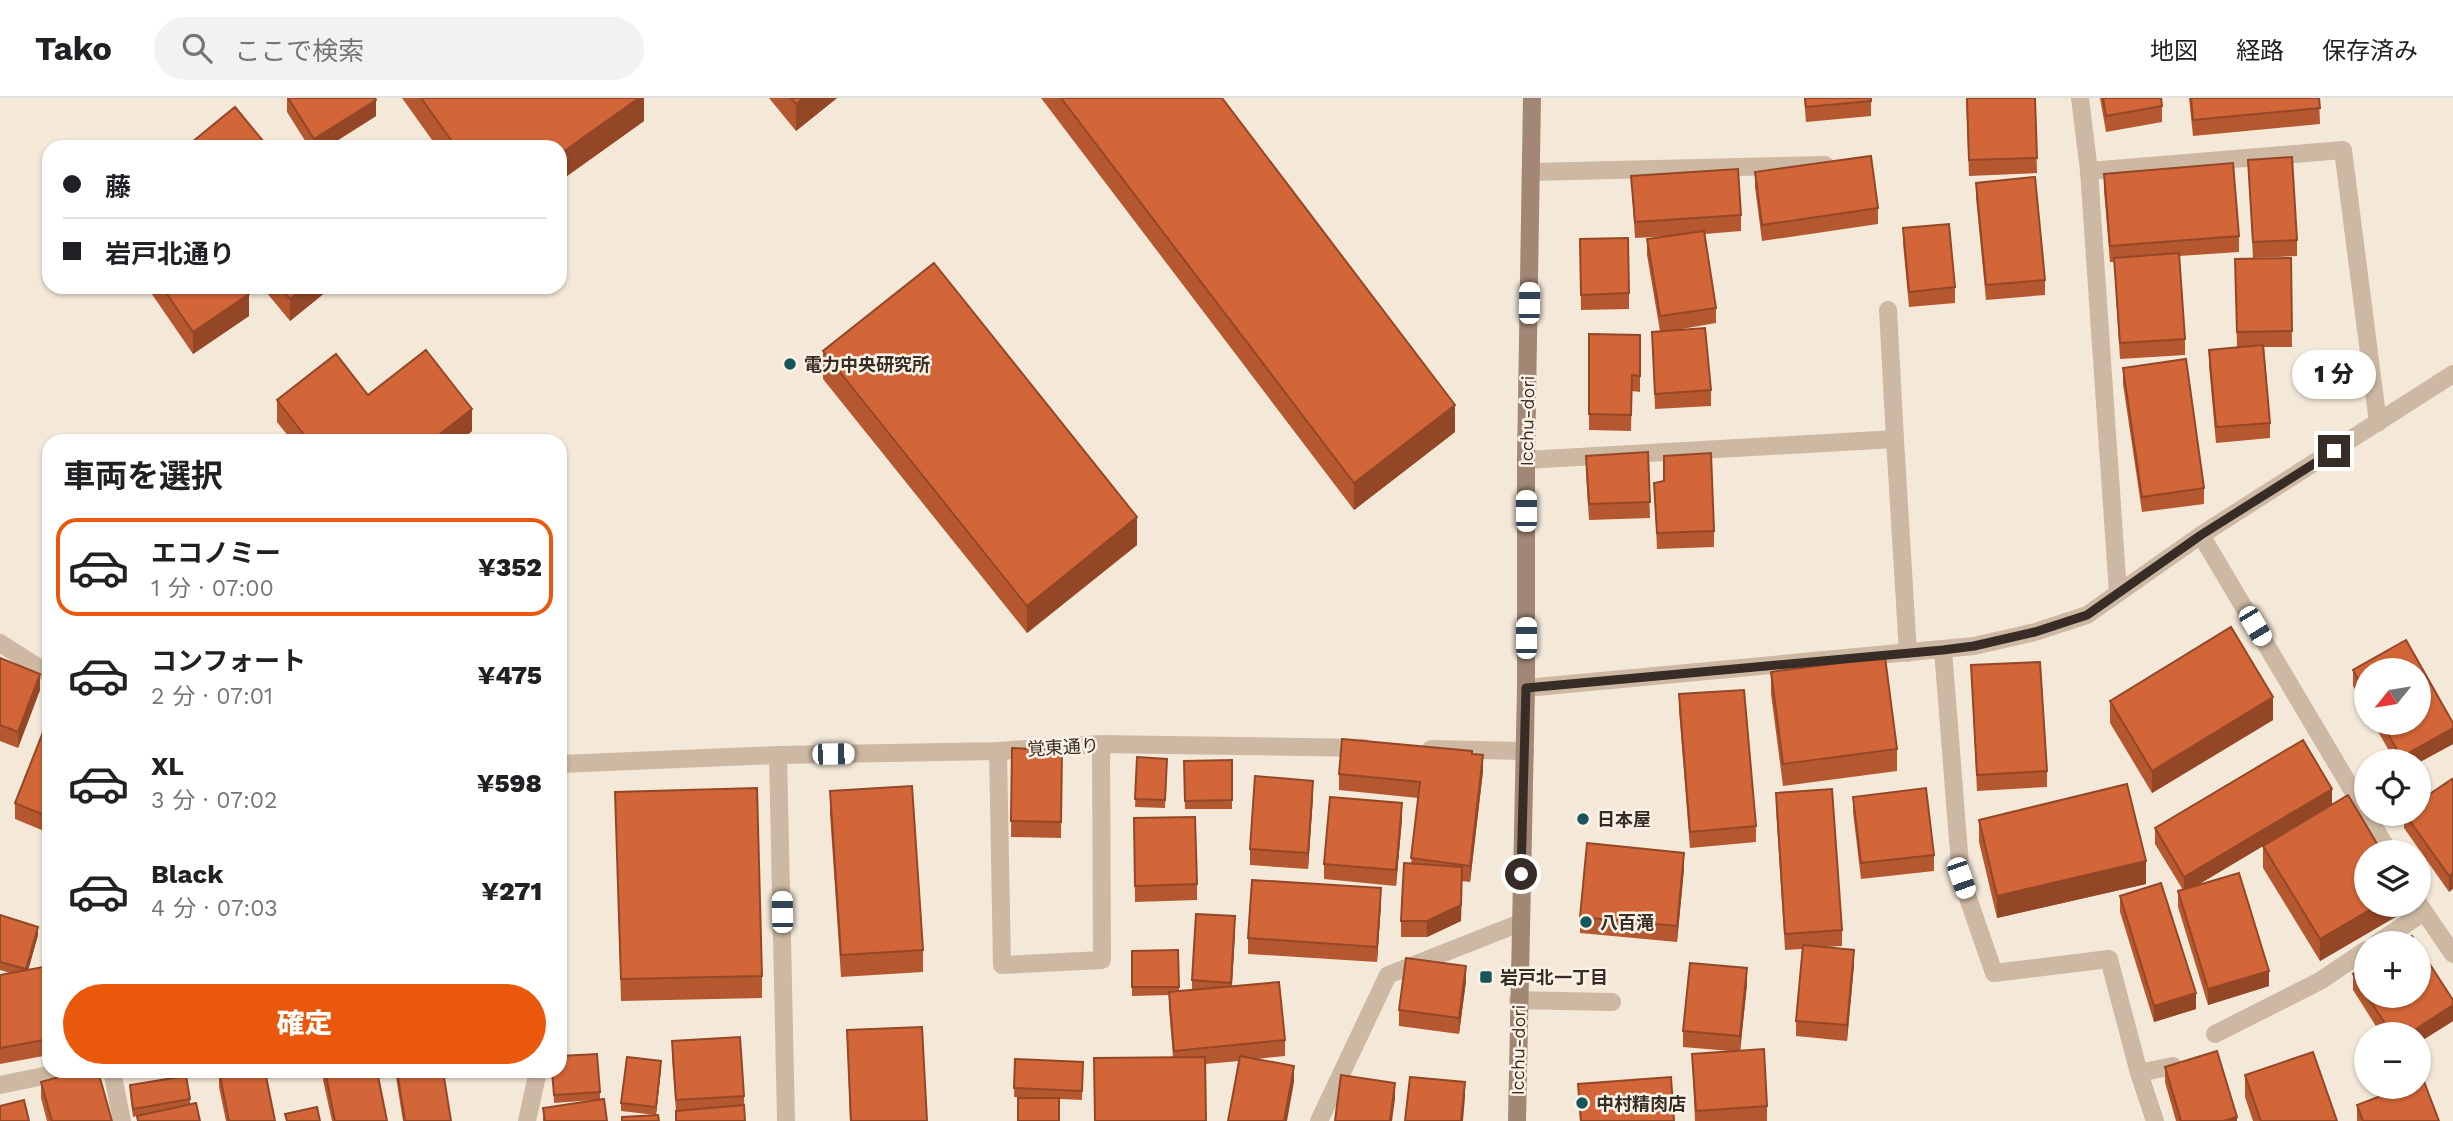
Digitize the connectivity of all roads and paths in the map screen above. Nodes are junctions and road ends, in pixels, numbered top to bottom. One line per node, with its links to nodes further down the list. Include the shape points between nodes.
1 (1532, 98): 5 (street, Icchu-dori)
2 (2080, 98): 4 (street)
3 (1830, 165): 5 (street)
4 (2089, 171): 8 (street, via 2343,150); 12 (street)
5 (1531, 172): 10 (street, Icchu-dori)
6 (1888, 310): 9 (street)
7 (2453, 374): 8 (street)
8 (2378, 422): 11 (street)
9 (1895, 439): 10 (street); 15 (street)
10 (1526, 460): 17 (street, Icchu-dori)
11 (2201, 535): 12 (street); 25 (street)
12 (2118, 593): 14 (street, via 2087,615 2035,632)
13 (0, 643): 16 (street)
14 (1943, 650): 15 (street); 36 (street, via 1961,878 1994,973 2109,959)
15 (1908, 653): 17 (street)
16 (42, 670)
17 (1526, 688): 22 (street, Icchu-dori)
18 (1101, 744): 19 (street, 覚東通り); 21 (street, 覚東通り); 21 (street, via 1102,960 1002,965)
19 (1388, 749)
20 (1415, 749): 22 (street)
21 (998, 751): 23 (street, 覚東通り)
22 (1525, 751): 28 (street, Icchu-dori)
23 (778, 755): 24 (street, 覚東通り); 43 (street)
24 (567, 764)
25 (2382, 840)
26 (2409, 917): 29 (street)
27 (2428, 917): 30 (street)
28 (1520, 923): 32 (street, Icchu-dori); 44 (street, via 1388,975)
29 (2392, 931)
30 (2453, 954)
31 (2354, 958): 34 (street, via 2320,981)
32 (1518, 1000): 33 (street); 45 (street, Icchu-dori)
33 (1612, 1002)
34 (2215, 1034)
35 (2173, 1066): 36 (street)
36 (2139, 1073): 46 (street)
37 (42, 1076): 40 (street)
38 (113, 1078): 41 (street)
39 (536, 1078): 42 (street)
40 (0, 1085)
41 (122, 1121)
42 (527, 1121)
43 (786, 1121)
44 (1319, 1121)
45 (1517, 1121)
46 (2155, 1121)

